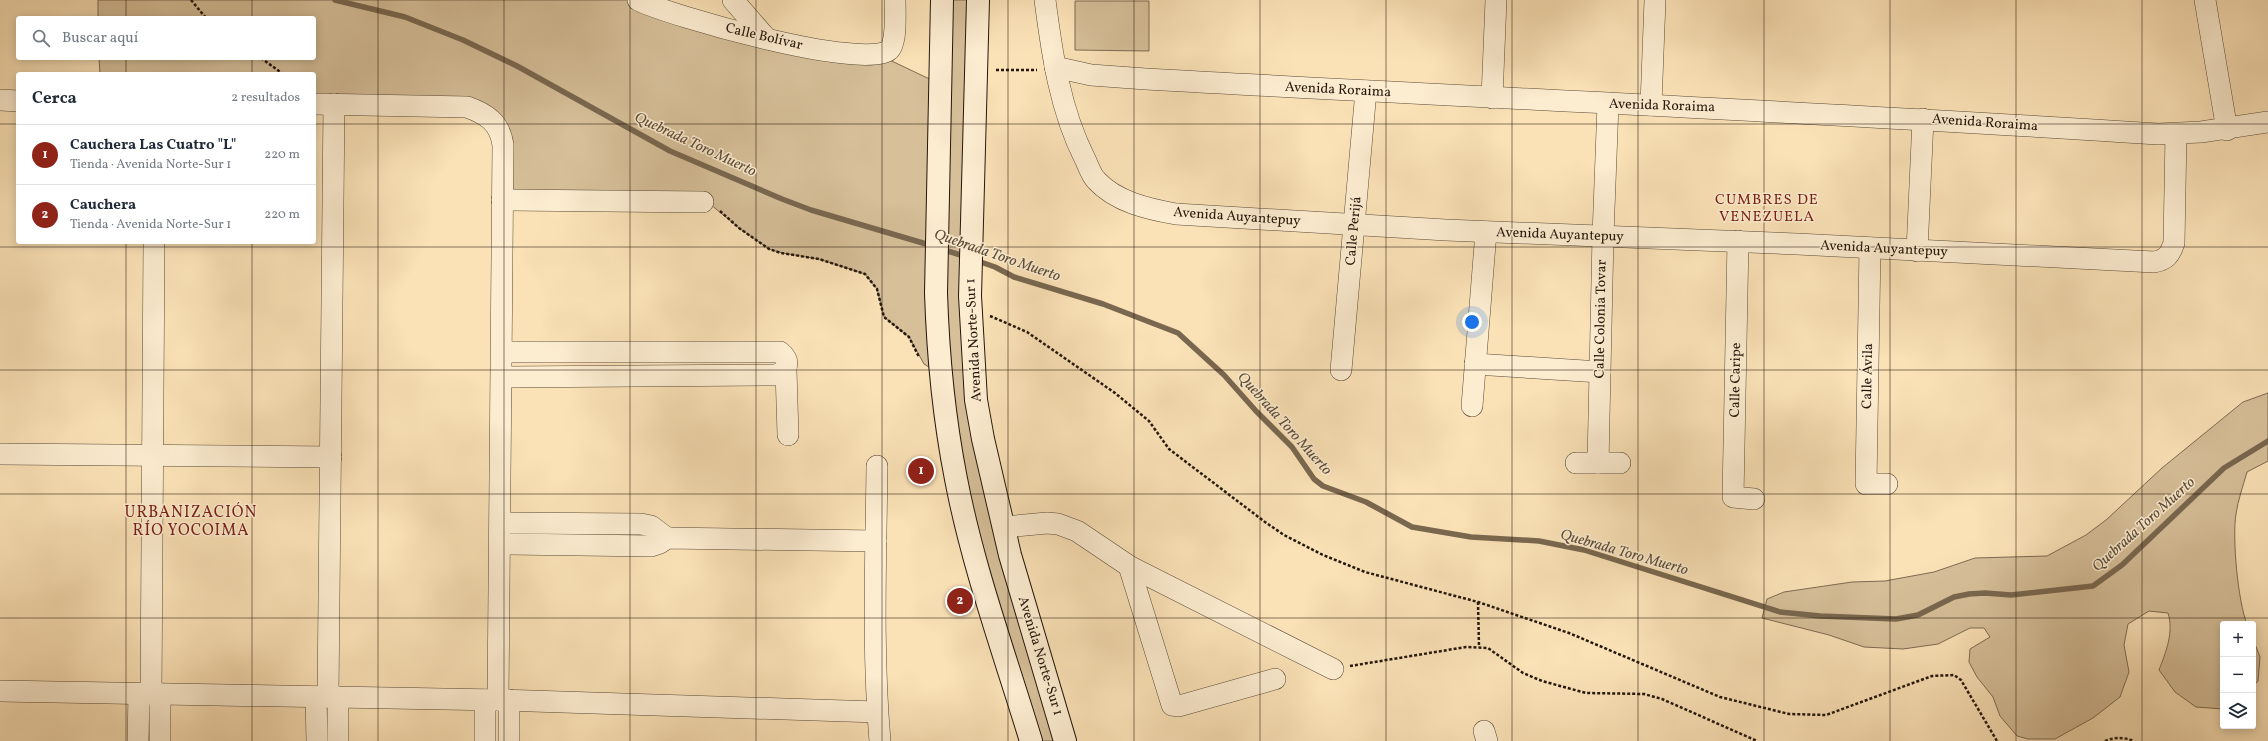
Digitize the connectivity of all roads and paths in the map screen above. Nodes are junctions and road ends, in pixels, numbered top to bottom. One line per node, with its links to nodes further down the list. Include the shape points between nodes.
1 (191, 0): 11 (path)
2 (638, 0): 12 (street, Calle Bolívar, via 666,11)
3 (733, 0): 12 (street)
4 (895, 0): 12 (street, Calle Bolívar, via 894,40 892,48 887,52 854,54)
5 (942, 0): 41 (main road, via 936,293)
6 (978, 0): 15 (main road, Avenida Norte-Sur 1)
7 (1045, 0): 14 (street, Avenida Auyantepuy)
8 (1496, 0): 18 (street)
9 (1655, 0): 23 (street)
10 (2205, 0): 26 (street)
11 (204, 16)
12 (766, 38)
13 (264, 60): 16 (path)
14 (1055, 67): 15 (path, via 1033,71); 17 (street, Avenida Roraima, via 1091,75 1138,79); 30 (street, Avenida Auyantepuy, via 1079,147 1095,179 1109,191 1151,210 1176,214)
15 (975, 69): 37 (main road, Avenida Norte-Sur 1)
16 (281, 72)
17 (1366, 91): 18 (street, Avenida Roraima); 30 (street, Calle Perijá)
18 (1492, 98): 22 (street, Avenida Roraima)
19 (0, 100): 20 (street)
20 (16, 101)
21 (324, 104): 28 (street, via 457,106 481,112 493,121 501,133); 51 (street)
22 (1608, 104): 23 (street, Avenida Roraima); 32 (street, Calle Colonia Tovar)
23 (1650, 105): 24 (street, Avenida Roraima)
24 (1924, 119): 27 (street, Avenida Roraima); 36 (street)
25 (2268, 122): 26 (street, Avenida Roraima)
26 (2227, 130): 27 (street, Avenida Roraima)
27 (2176, 134): 36 (street, Avenida Auyantepuy, via 2174,243 2170,254 2163,260 2154,262)
28 (502, 200): 29 (street); 38 (street)
29 (704, 202): 41 (path, via 716,208 769,249 782,254 819,259 865,274 877,289 884,317 909,337 924,364)
30 (1354, 225): 31 (street, Avenida Auyantepuy); 43 (street, Calle Perijá)
31 (1486, 232): 32 (street, Avenida Auyantepuy); 40 (street)
32 (1603, 236): 33 (street, Avenida Auyantepuy); 44 (street, Calle Colonia Tovar)
33 (1738, 241): 35 (street, Avenida Auyantepuy); 57 (street, Calle Caripe, via 1733,497)
34 (154, 244): 50 (street)
35 (1870, 248): 36 (street, Avenida Auyantepuy); 56 (street, Calle Ávila, via 1866,484)
36 (1917, 251)
37 (970, 303): 59 (main road, Avenida Norte-Sur 1, via 976,400); 64 (path, via 1027,332 1070,361 1149,421 1170,449 1186,463 1284,535 1365,572)
38 (502, 352): 39 (street); 46 (street)
39 (636, 352): 42 (street, via 780,352 785,356); 45 (street)
40 (1475, 364): 44 (street); 47 (street)
41 (940, 369): 80 (main road, via 950,448 961,500)
42 (786, 370): 45 (street, via 775,375); 48 (street)
43 (1341, 370)
44 (1600, 372): 53 (street, Calle Colonia Tovar)
45 (636, 376): 46 (street)
46 (502, 377): 58 (street)
47 (1472, 406)
48 (788, 435)
49 (0, 454): 50 (street)
50 (152, 456): 51 (street); 69 (street)
51 (331, 457): 70 (street)
52 (1576, 463): 53 (street)
53 (1598, 463): 54 (street)
54 (1620, 463)
55 (877, 466): 61 (street)
56 (1887, 484)
57 (1754, 498)
58 (501, 524): 60 (street, via 641,524 651,526); 62 (street)
59 (1004, 527): 63 (street, via 1032,523 1058,524 1076,531); 81 (main road, Avenida Norte-Sur 1)
60 (667, 538): 61 (street); 62 (street, via 650,546)
61 (876, 541): 72 (street)
62 (501, 544): 71 (street)
63 (1129, 566): 66 (street); 67 (street, via 1172,704 1179,706)
64 (1478, 602): 65 (path); 83 (path, via 1569,633 1720,697 1789,714 1826,715 1926,677 1954,675 1962,680)
65 (1479, 647): 66 (path); 82 (path, via 1488,648 1523,673 1542,681 1586,693 1644,694 1662,699)
66 (1333, 669)
67 (1275, 679)
68 (0, 691): 69 (street)
69 (150, 694): 70 (street); 73 (street); 74 (street)
70 (327, 697): 71 (street); 75 (street); 76 (street)
71 (498, 700): 72 (street); 77 (street); 78 (street)
72 (877, 712): 79 (street)
73 (138, 741)
74 (160, 741)
75 (317, 741)
76 (338, 741)
77 (485, 741)
78 (509, 741)
79 (880, 741)
80 (1031, 741)
81 (1065, 741)
82 (1757, 741)
83 (1997, 741)
84 (2105, 741): 85 (path, via 2113,738)
85 (2134, 741)

